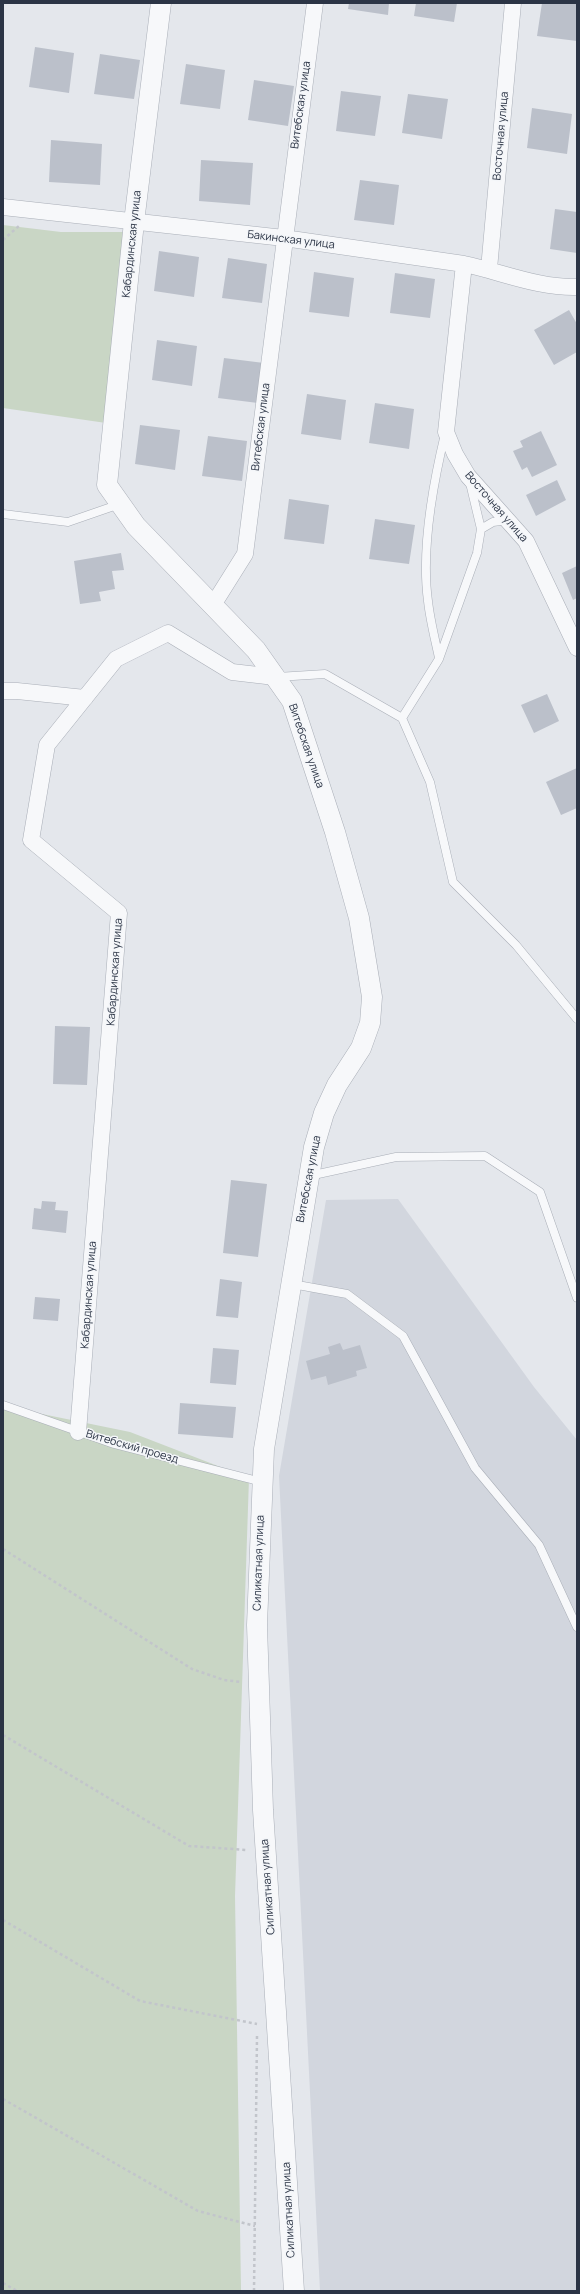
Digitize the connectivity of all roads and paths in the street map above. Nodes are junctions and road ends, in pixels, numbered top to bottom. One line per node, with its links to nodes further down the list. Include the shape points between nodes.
1 (161, 3): 5 (street, Кабардинская улица)
2 (315, 3): 6 (street, Витебская улица)
3 (513, 3): 8 (street, Восточная улица)
4 (3, 207): 5 (street, Бакинская улица)
5 (134, 222): 6 (street, Бакинская улица); 12 (street, Кабардинская улица, via 107,484)
6 (284, 238): 7 (street, Бакинская улица); 16 (street, Витебская улица, via 245,554)
7 (464, 264): 8 (street, Бакинская улица); 10 (street, Восточная улица)
8 (489, 270): 9 (street, Бакинская улица, via 531,282)
9 (577, 287)
10 (446, 432): 11 (street, Восточная улица); 18 (lane, via 435,475 427,555 428,600)
11 (468, 476): 14 (street, Восточная улица); 15 (lane)
12 (120, 504): 13 (lane, via 68,522); 16 (street, via 136,526)
13 (3, 514)
14 (509, 519): 15 (lane, via 493,522); 17 (street, Восточная улица, via 526,540)
15 (480, 529): 18 (lane, via 477,553)
16 (213, 605): 19 (street, Витебская улица, via 256,650)
17 (577, 648)
18 (439, 659): 22 (lane)
19 (275, 677): 21 (street, Кабардинская улица, via 232,672 168,633 116,659); 22 (lane, via 325,674); 24 (street, Витебская улица, via 292,701 335,832 359,918 372,997 370,1023 361,1048 337,1085 324,1113)
20 (3, 691): 21 (street, via 17,690)
21 (85, 698): 28 (street, Кабардинская улица, via 47,745 31,840 119,913)
22 (402, 718): 23 (lane, via 430,782 453,882 516,945)
23 (577, 1019)
24 (309, 1176): 25 (street, Витебская улица); 26 (lane, via 396,1157 484,1156 540,1192)
25 (291, 1284): 29 (street, Витебская улица, via 264,1449); 31 (lane, via 347,1294 403,1336 475,1468 539,1545)
26 (577, 1298)
27 (3, 1405): 28 (lane, Витебский проезд)
28 (78, 1432): 29 (lane, Витебский проезд, via 114,1444)
29 (262, 1482): 32 (street, Силикатная улица, via 257,1626)
30 (3, 1549): 32 (path, via 192,1669 224,1680)
31 (577, 1627)
32 (259, 1684): 34 (street, Силикатная улица)
33 (3, 1735): 34 (path, via 189,1846)
34 (266, 1852): 43 (street, Силикатная улица)
35 (3, 1920): 37 (path, via 140,2001)
36 (261, 2017): 37 (path)
37 (257, 2024): 39 (path)
38 (3, 2100): 39 (path, via 198,2211)
39 (255, 2226): 42 (path)
40 (3, 2283): 41 (path)
41 (17, 2291)
42 (254, 2291)
43 (294, 2291)

